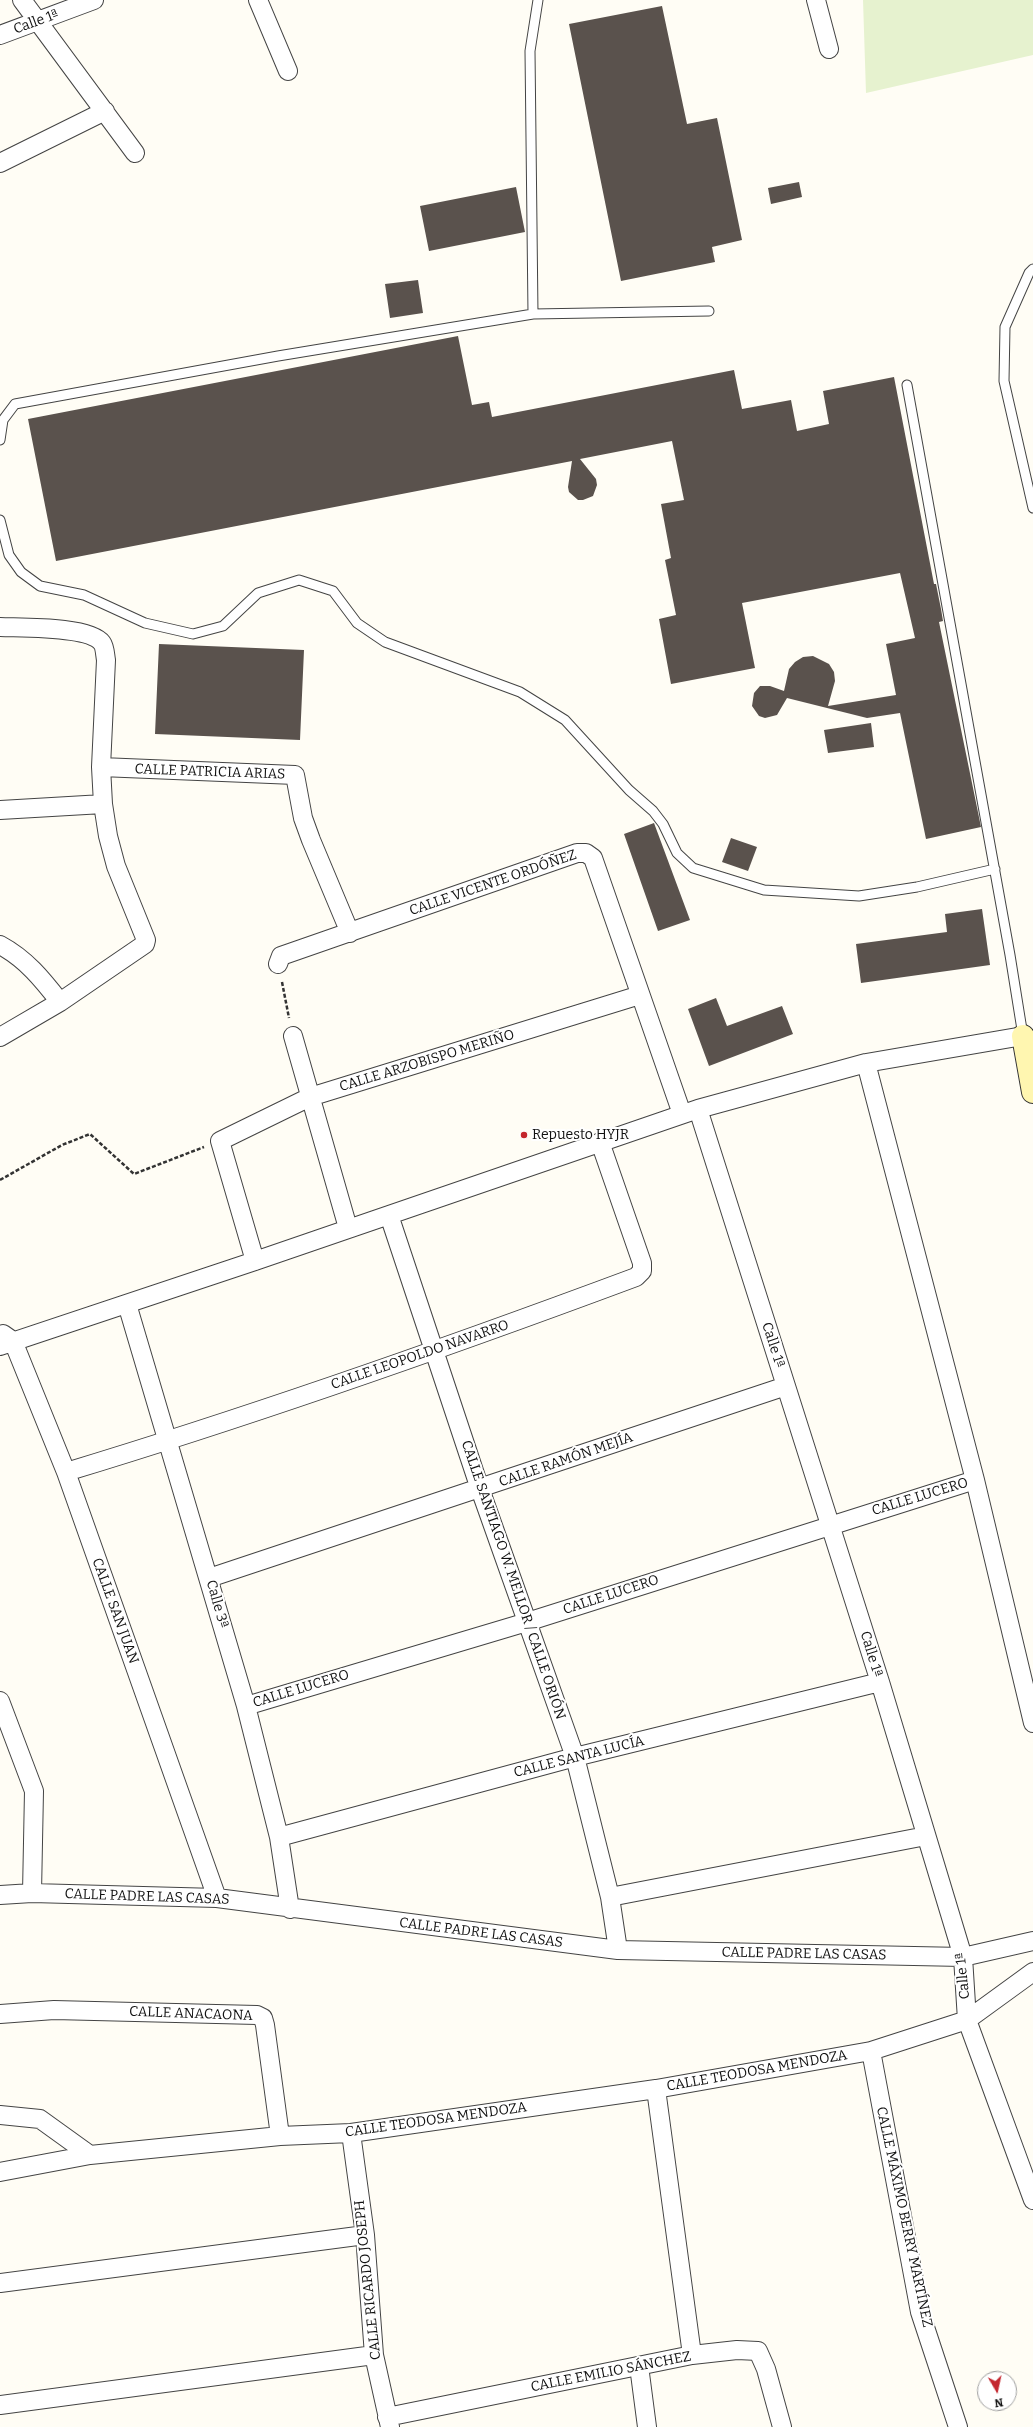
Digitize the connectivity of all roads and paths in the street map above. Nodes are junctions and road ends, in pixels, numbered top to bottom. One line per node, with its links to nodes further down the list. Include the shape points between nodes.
1 (22, 0): 6 (street)
2 (94, 0): 6 (street, Calle 1ª)
3 (258, 0): 9 (street)
4 (538, 0): 15 (lane, via 530,51)
5 (816, 0): 8 (street)
6 (38, 21): 7 (street, Calle 1ª); 10 (street)
7 (0, 35)
8 (829, 49)
9 (288, 71)
10 (105, 111): 11 (street); 12 (street)
11 (135, 153)
12 (0, 163)
13 (1033, 269): 18 (lane, via 1005,327 1004,381)
14 (709, 311): 15 (lane)
15 (533, 314): 17 (lane, via 278,356 15,404 3,420)
16 (907, 385): 24 (lane)
17 (0, 440)
18 (1033, 508)
19 (0, 520): 24 (lane, via 9,555 21,572 40,586 84,595 145,623 193,634 223,626 258,594 299,580 333,592 357,623 385,642 520,692 565,720 629,790 653,811 663,824 677,852 693,868 764,890 859,896 917,887)
20 (0, 627): 21 (street, via 76,632 95,636 103,643 106,660)
21 (102, 767): 22 (street); 25 (street, CALLE PATRICIA ARIAS, via 295,775 311,840)
22 (103, 804): 23 (street); 29 (street, via 116,866 146,940 145,944)
23 (0, 810)
24 (995, 869): 31 (lane)
25 (350, 932): 27 (street, CALLE VICENTE ORDÓÑEZ, via 281,956); 28 (street, CALLE VICENTE ORDÓÑEZ, via 577,853 586,853 593,858)
26 (0, 945): 29 (street, via 15,953 35,970)
27 (278, 964): 30 (path)
28 (640, 995): 35 (street, CALLE ARZOBISPO MERIÑO); 36 (street, CALLE VICENTE ORDÓÑEZ)
29 (60, 1002): 32 (street)
30 (293, 1036): 35 (street)
31 (1030, 1036): 33 (street); 34 (street)
32 (0, 1037)
33 (866, 1063): 36 (street); 49 (street)
34 (1033, 1092)
35 (310, 1097): 37 (street, CALLE ARZOBISPO MERIÑO); 41 (street)
36 (690, 1111): 38 (street); 46 (street, Calle 1ª)
37 (220, 1141): 39 (path, via 134,1174 90,1134 62,1144); 42 (street)
38 (600, 1142): 40 (street); 45 (street, CALLE LEOPOLDO NAVARRO, via 642,1263 639,1274)
39 (0, 1180)
40 (389, 1215): 41 (street); 45 (street, CALLE SANTIAGO W. MELLOR / CALLE ORIÓN)
41 (348, 1228): 42 (street)
42 (255, 1261): 43 (street)
43 (127, 1304): 44 (street); 47 (street, Calle 3ª)
44 (4, 1340): 48 (street, CALLE SAN JUAN)
45 (436, 1351): 47 (street, CALLE LEOPOLDO NAVARRO); 50 (street, CALLE SANTIAGO W. MELLOR / CALLE ORIÓN)
46 (786, 1386): 50 (street, CALLE RAMÓN MEJÍA); 51 (street, Calle 1ª)
47 (168, 1441): 48 (street, CALLE LEOPOLDO NAVARRO); 52 (street, Calle 3ª)
48 (66, 1472): 64 (street, CALLE SAN JUAN)
49 (975, 1480): 51 (street, CALLE LUCERO); 57 (street)
50 (480, 1489): 52 (street, CALLE RAMÓN MEJÍA); 53 (street, CALLE SANTIAGO W. MELLOR / CALLE ORIÓN)
51 (831, 1525): 53 (street, CALLE LUCERO); 54 (street, Calle 1ª)
52 (209, 1578): 56 (street, Calle 3ª)
53 (527, 1622): 56 (street, CALLE LUCERO); 58 (street, CALLE SANTIAGO W. MELLOR / CALLE ORIÓN)
54 (880, 1682): 58 (street, CALLE SANTA LUCÍA); 59 (street, Calle 1ª)
55 (0, 1701): 61 (street, via 34,1791)
56 (246, 1706): 60 (street, Calle 3ª)
57 (1033, 1723)
58 (575, 1757): 60 (street, CALLE SANTA LUCÍA); 63 (street, CALLE SANTIAGO W. MELLOR / CALLE ORIÓN)
59 (926, 1836): 63 (street); 68 (street, Calle 1ª)
60 (279, 1837): 65 (street, Calle 3ª)
61 (32, 1893): 62 (street, CALLE PADRE LAS CASAS); 64 (street, CALLE PADRE LAS CASAS)
62 (0, 1895)
63 (610, 1896): 67 (street, CALLE SANTIAGO W. MELLOR / CALLE ORIÓN)
64 (216, 1898): 65 (street, CALLE PADRE LAS CASAS)
65 (290, 1909): 67 (street, CALLE PADRE LAS CASAS)
66 (1033, 1941): 68 (street, CALLE PADRE LAS CASAS)
67 (618, 1950): 68 (street, CALLE PADRE LAS CASAS)
68 (963, 1957): 71 (street, Calle 1ª)
69 (1033, 1972): 71 (street, CALLE TEODOSA MENDOZA)
70 (0, 2014): 76 (street, CALLE ANACAONA, via 54,2010 257,2015 263,2018 265,2025)
71 (967, 2020): 72 (street, CALLE TEODOSA MENDOZA); 79 (street, Calle 1ª)
72 (871, 2051): 73 (street, CALLE TEODOSA MENDOZA); 89 (street, CALLE MÁXIMO BERRY MARTÍNEZ, via 920,2312)
73 (656, 2089): 75 (street, CALLE TEODOSA MENDOZA); 83 (street)
74 (0, 2115): 77 (street, via 40,2119)
75 (351, 2133): 76 (street, CALLE TEODOSA MENDOZA); 80 (street, CALLE RICARDO JOSEPH)
76 (280, 2136): 77 (street, CALLE TEODOSA MENDOZA)
77 (90, 2155): 78 (street, CALLE TEODOSA MENDOZA)
78 (0, 2172)
79 (1033, 2200)
80 (365, 2235): 81 (street); 82 (street, CALLE RICARDO JOSEPH)
81 (0, 2283)
82 (374, 2355): 85 (street); 86 (street, CALLE RICARDO JOSEPH)
83 (692, 2355): 84 (street, CALLE EMILIO SÁNCHEZ); 88 (street, CALLE EMILIO SÁNCHEZ, via 737,2350 758,2351 766,2369)
84 (639, 2366): 86 (street, CALLE EMILIO SÁNCHEZ); 87 (street)
85 (0, 2405)
86 (388, 2422)
87 (647, 2427)
88 (782, 2427)
89 (958, 2427)

